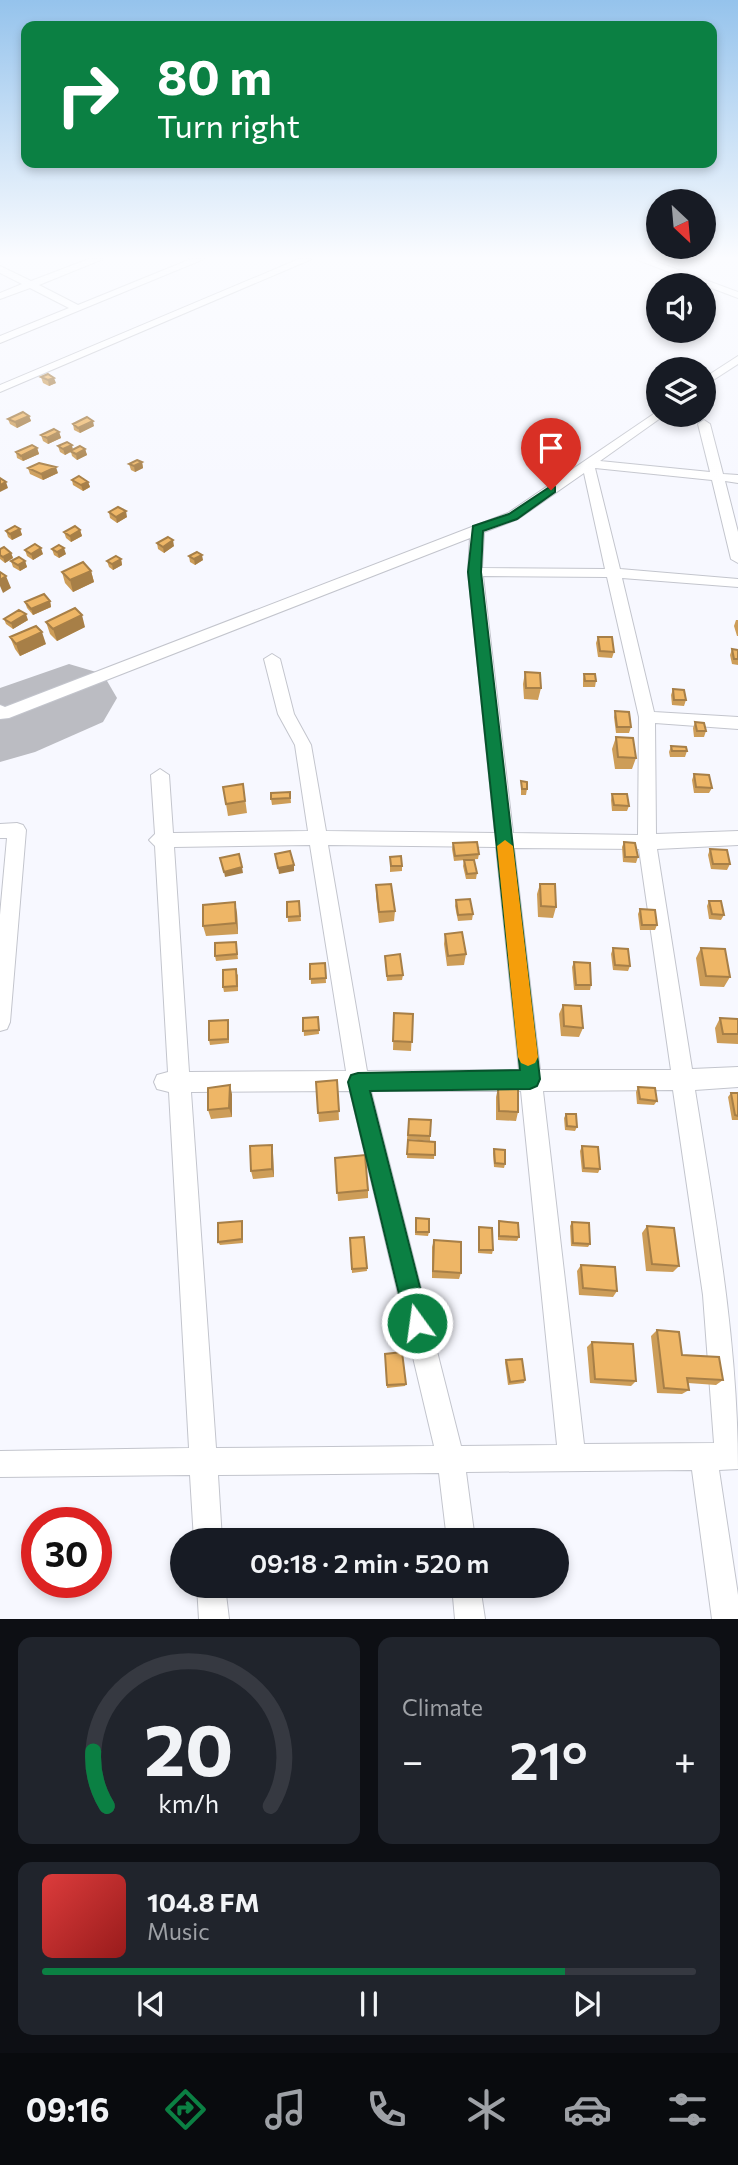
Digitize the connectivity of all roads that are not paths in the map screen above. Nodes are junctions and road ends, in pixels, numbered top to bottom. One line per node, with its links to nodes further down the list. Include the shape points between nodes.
1 (129, 335): 4 (street)
2 (738, 359): 3 (street)
3 (716, 375)
4 (0, 389)
5 (646, 423): 7 (street)
6 (705, 427): 8 (street)
7 (588, 464): 8 (street); 10 (street, via 513,516); 13 (street)
8 (719, 478): 9 (street); 11 (street)
9 (738, 479)
10 (477, 529): 12 (street); 16 (street, via 3,714)
11 (738, 559)
12 (475, 572): 13 (street); 24 (street)
13 (611, 573): 14 (street); 17 (street)
14 (738, 583)
15 (272, 659): 21 (street, via 286,714 303,745)
16 (0, 711)
17 (647, 717): 18 (street); 25 (street)
18 (738, 723)
19 (160, 775): 23 (street)
20 (0, 831): 26 (street, via 17,830)
21 (318, 838): 23 (street); 24 (street); 31 (street)
22 (738, 838): 25 (street)
23 (161, 840): 30 (street)
24 (504, 841): 25 (street); 28 (street)
25 (647, 842): 29 (street)
26 (0, 1022)
27 (738, 1077): 29 (street)
28 (530, 1079): 29 (street); 31 (street); 34 (street)
29 (685, 1080): 32 (street, via 715,1294)
30 (172, 1082): 31 (street); 35 (street)
31 (358, 1082): 33 (street)
32 (723, 1456): 34 (street); 43 (street)
33 (450, 1457): 34 (street); 35 (street); 38 (street)
34 (572, 1458)
35 (202, 1462): 36 (street); 37 (street)
36 (0, 1465)
37 (207, 1528)
38 (459, 1528)
39 (212, 1598): 41 (street)
40 (467, 1598): 42 (street)
41 (214, 1619)
42 (470, 1619)
43 (727, 1619)

